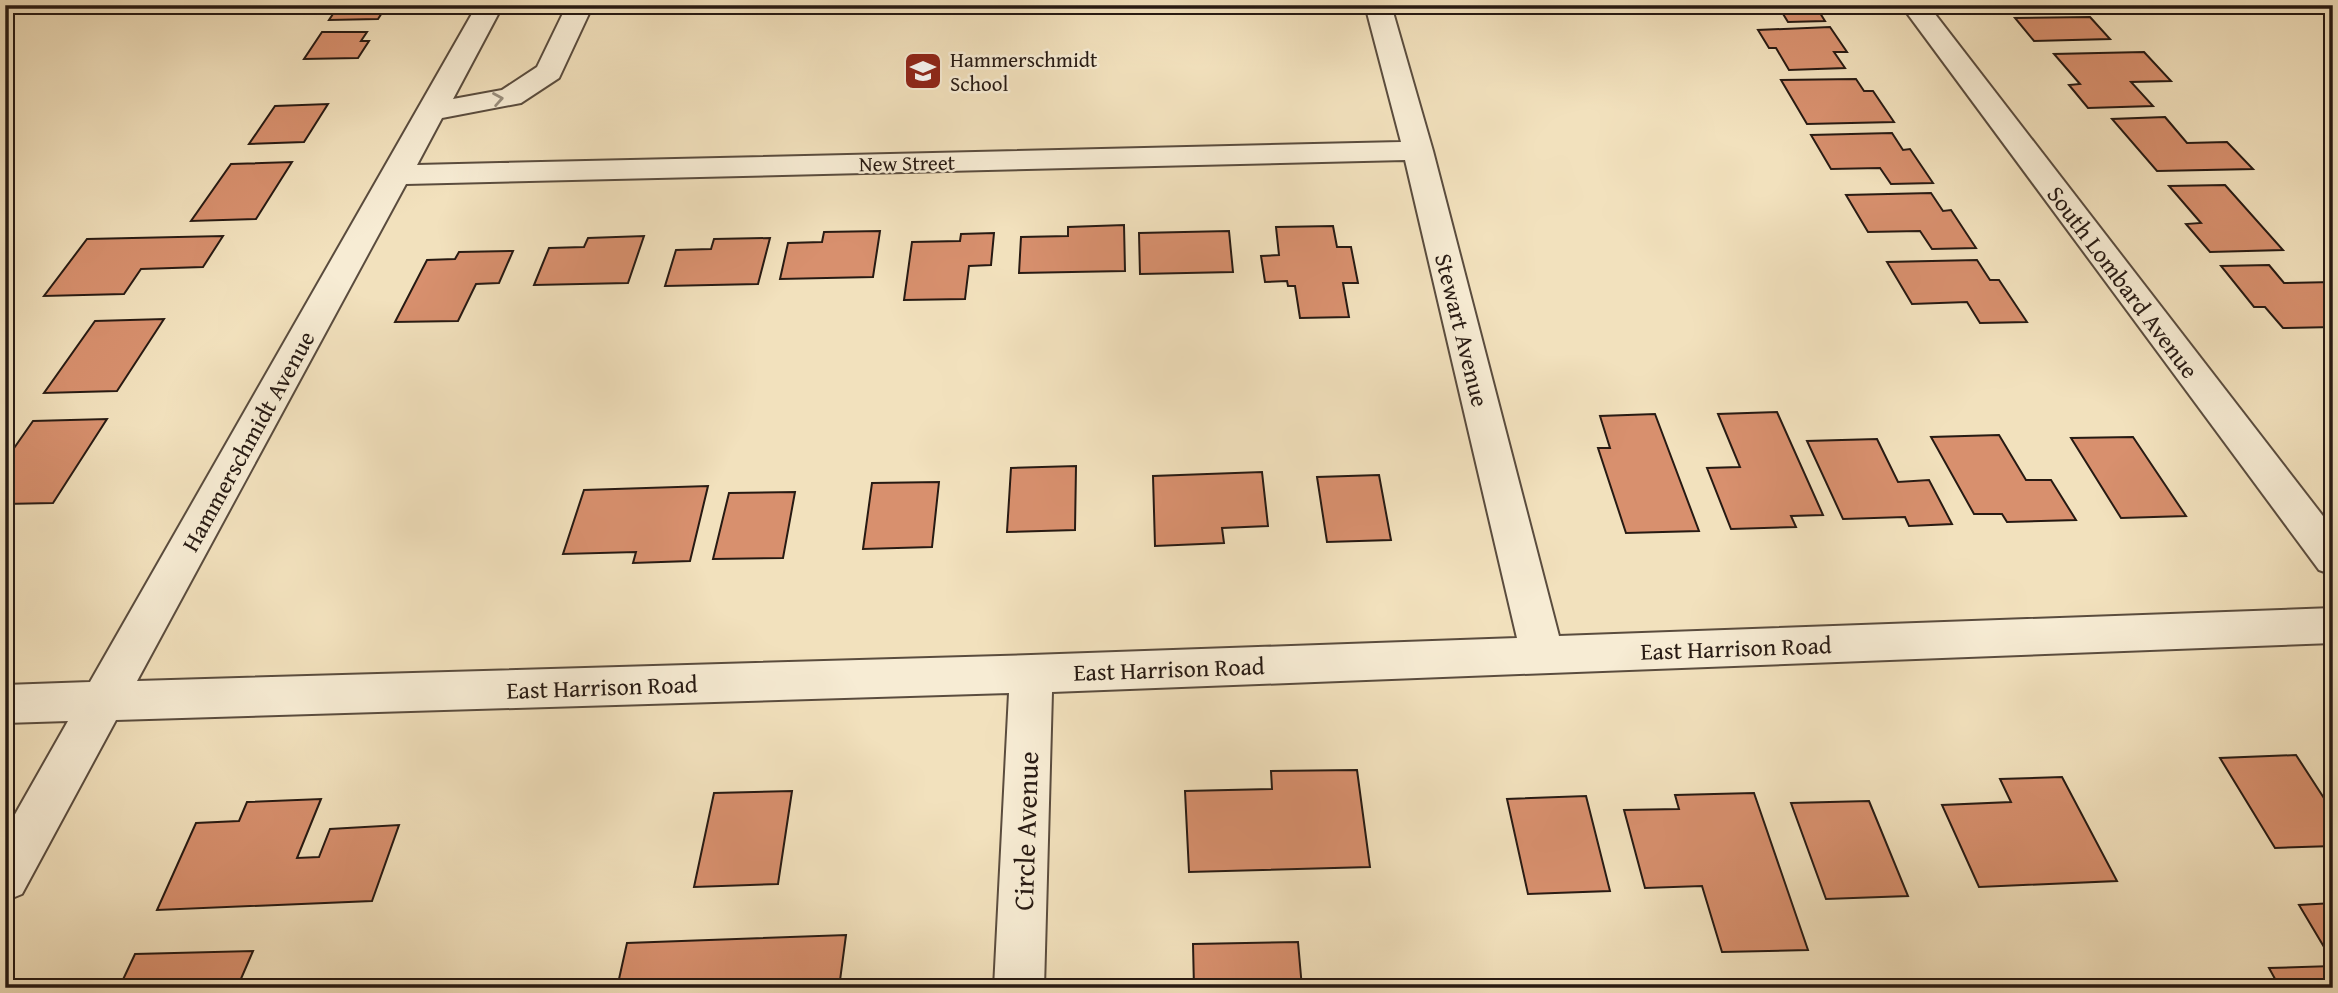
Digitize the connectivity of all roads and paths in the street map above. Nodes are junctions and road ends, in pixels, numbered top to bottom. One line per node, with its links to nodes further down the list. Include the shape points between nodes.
1 (490, 5): 5 (street, Hammerschmidt Avenue)
2 (580, 5): 5 (street, one-way to 2, via 511,97 549,72)
3 (1378, 5): 6 (street, Stewart Avenue)
4 (1914, 5): 8 (street, South Lombard Avenue)
5 (431, 111): 7 (street, Hammerschmidt Avenue)
6 (1418, 151): 7 (street, New Street); 10 (street, Stewart Avenue)
7 (396, 175): 12 (street, Hammerschmidt Avenue)
8 (2333, 559)
9 (2333, 625): 10 (street, East Harrison Road)
10 (1543, 656): 11 (street, East Harrison Road)
11 (1031, 674): 12 (street, East Harrison Road); 15 (street, Circle Avenue)
12 (103, 701): 13 (street, East Harrison Road); 14 (street, Hammerschmidt Avenue)
13 (5, 704)
14 (5, 878)
15 (1020, 988)

